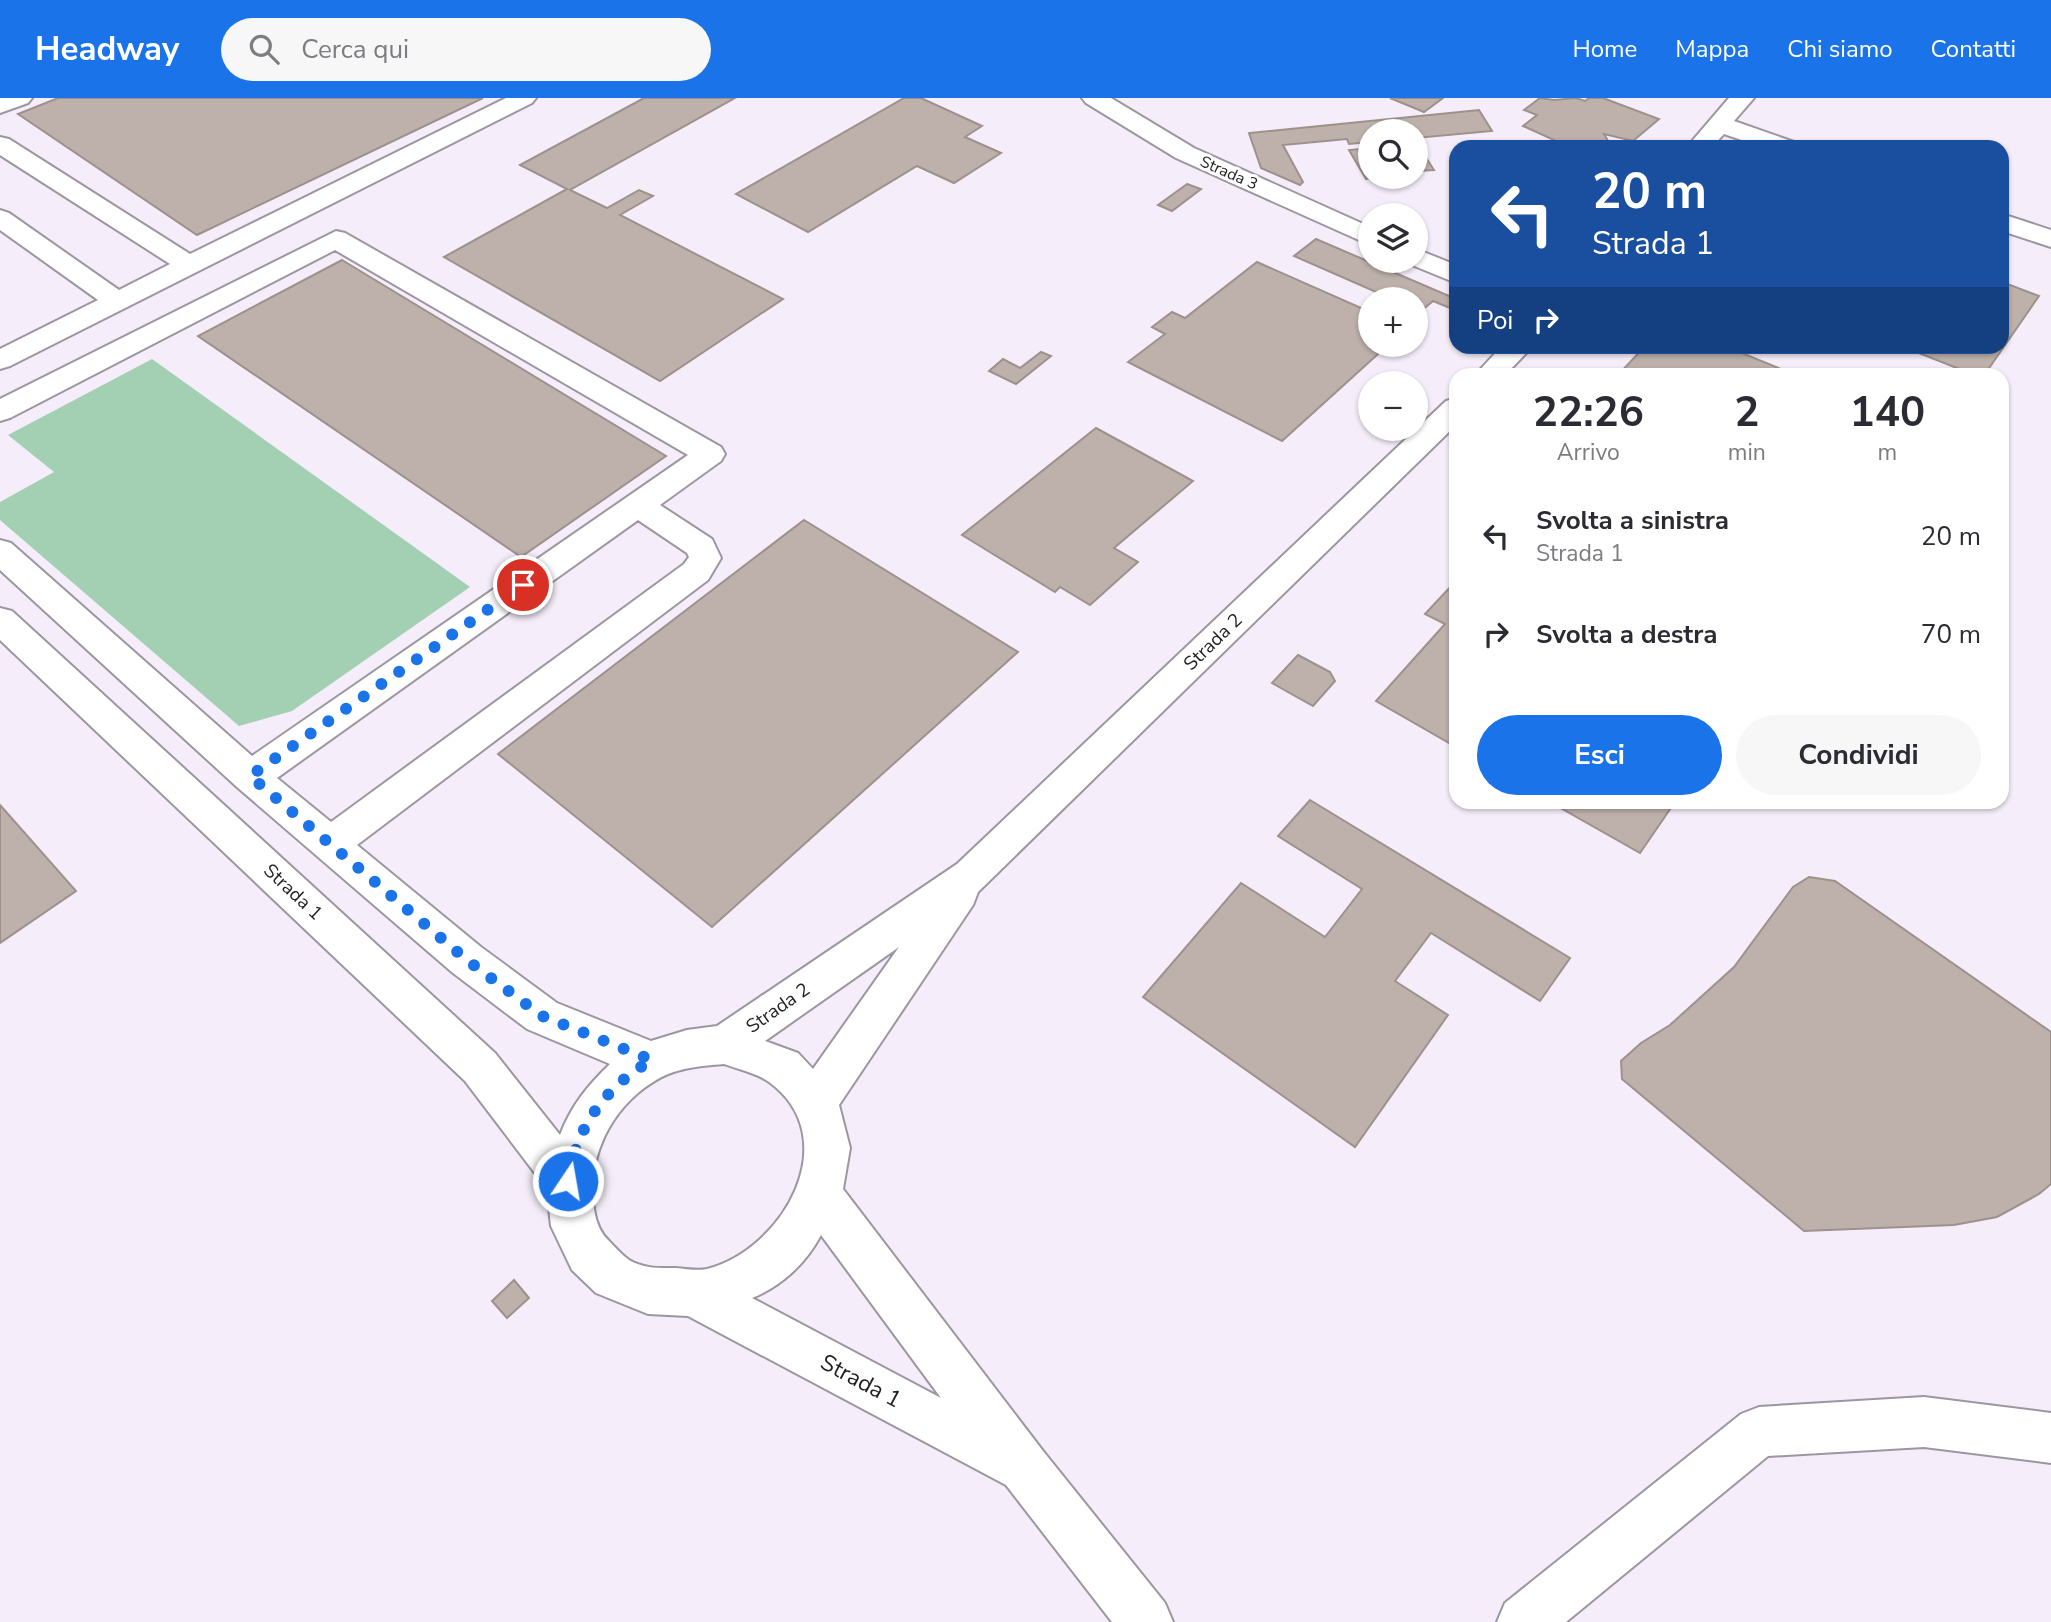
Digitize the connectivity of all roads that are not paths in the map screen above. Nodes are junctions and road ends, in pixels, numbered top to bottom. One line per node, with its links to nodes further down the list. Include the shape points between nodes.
1 (20, 98): 5 (street)
2 (524, 98): 15 (street)
3 (1094, 98): 12 (street, Strada 3, via 1185,153)
4 (1742, 98): 6 (street)
5 (0, 106)
6 (1719, 124): 7 (street); 8 (street)
7 (1705, 140)
8 (1765, 140)
9 (0, 144): 15 (street)
10 (0, 218): 17 (street)
11 (2009, 224): 13 (street)
12 (1358, 232)
13 (2051, 239)
14 (1428, 262): 16 (street)
15 (189, 265): 17 (street)
16 (1449, 272)
17 (117, 301): 19 (street)
18 (1511, 354): 20 (street)
19 (0, 360)
20 (1496, 368)
21 (0, 411): 23 (street, via 336,239 710,454)
22 (1449, 415): 28 (street, Strada 2)
23 (636, 505): 26 (street); 27 (street, via 701,547 705,558 696,572)
24 (0, 551): 26 (street)
25 (0, 620): 32 (street, Strada 1, via 480,1067)
26 (250, 776): 27 (street)
27 (330, 844): 30 (street, via 467,960 542,1016)
28 (971, 876): 29 (street, Strada 2); 31 (street, Strada 2)
29 (724, 1045): 30 (street, via 699,1046); 31 (street, via 753,1050 779,1062)
30 (652, 1060): 32 (street, via 630,1073 594,1110 576,1144)
31 (816, 1102): 33 (street, via 828,1147)
32 (568, 1181): 34 (street, via 575,1228 602,1267 645,1290)
33 (820, 1196): 34 (street, via 806,1225 786,1250 759,1271); 36 (street, Strada 1)
34 (697, 1295): 36 (street, Strada 1)
35 (2051, 1438): 38 (street, via 1924,1422 1759,1432)
36 (1025, 1469): 37 (street, Strada 1)
37 (1146, 1622)
38 (1524, 1622)

